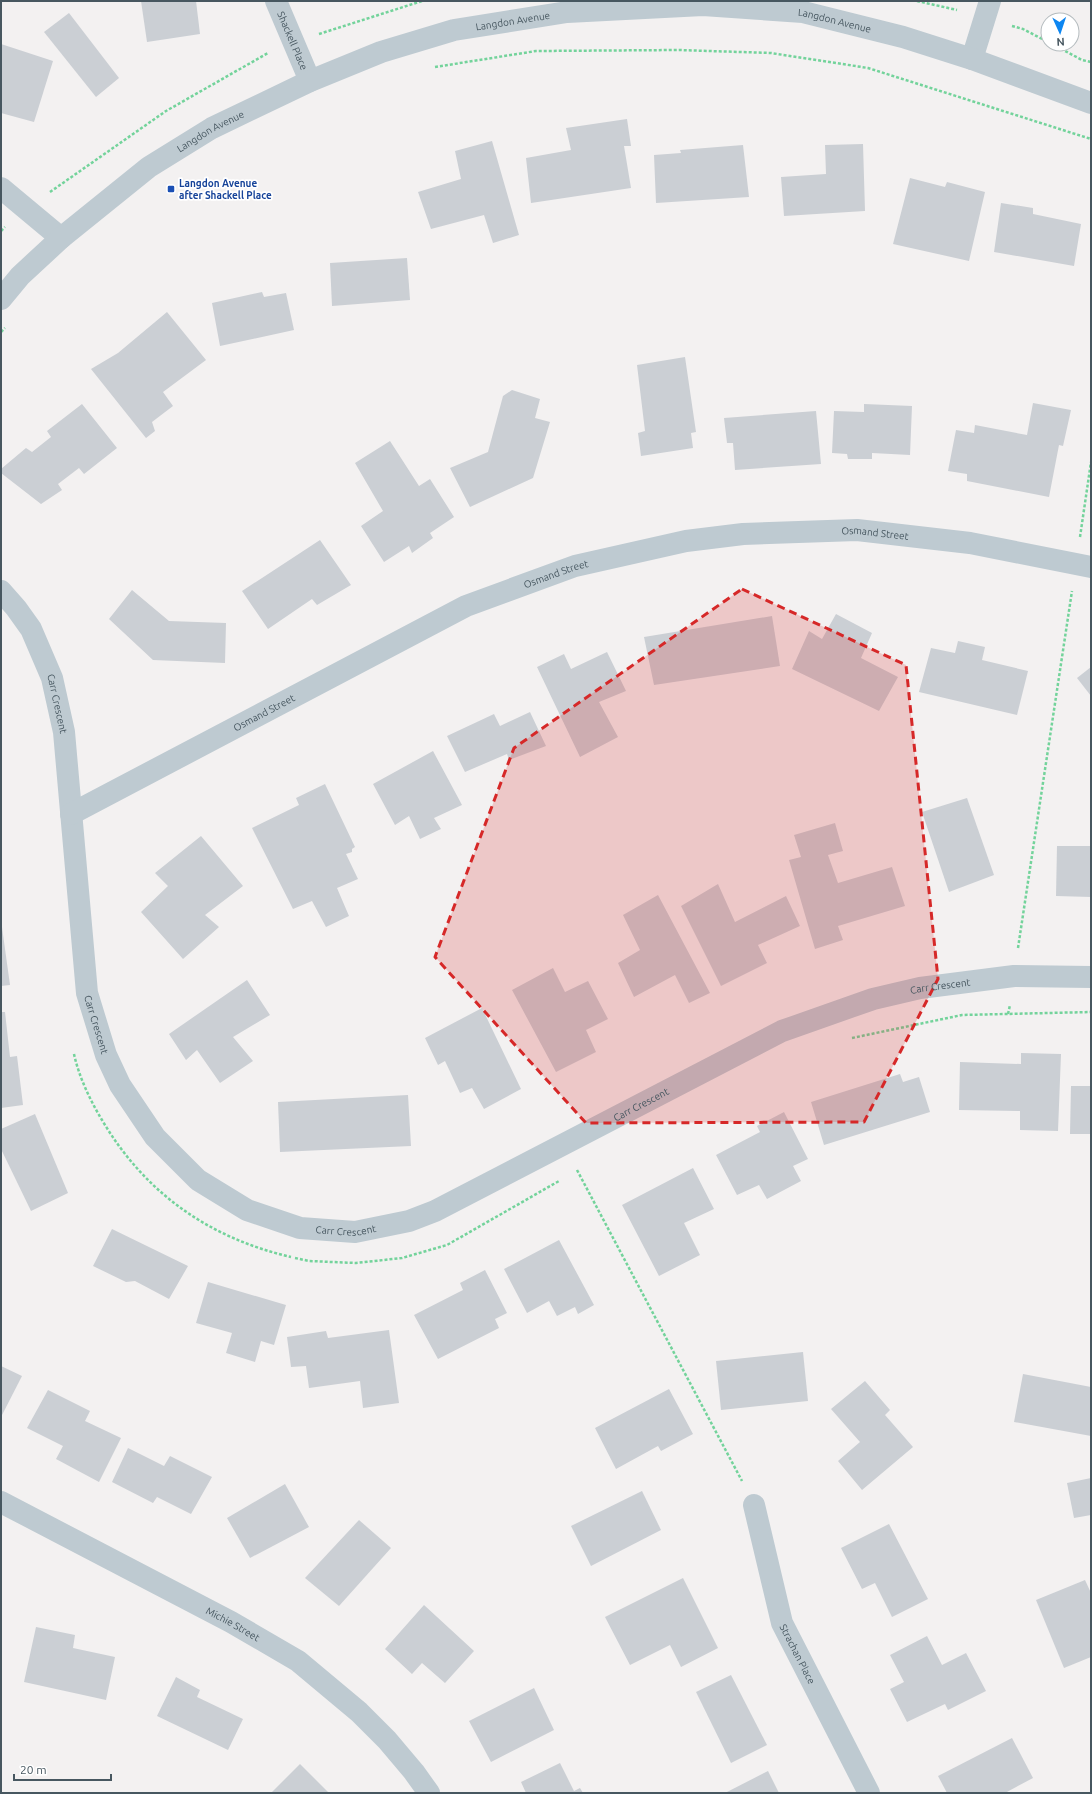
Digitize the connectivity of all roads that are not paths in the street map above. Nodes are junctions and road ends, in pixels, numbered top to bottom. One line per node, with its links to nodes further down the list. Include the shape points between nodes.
1 (276, 1): 5 (street, Shackell Place)
2 (990, 1): 4 (street)
3 (604, 6): 4 (street, Langdon Avenue, via 703,5 803,12 903,37); 5 (street, Langdon Avenue, via 454,30 381,52)
4 (972, 59): 6 (street, Langdon Avenue)
5 (310, 81): 8 (street, Langdon Avenue, via 212,128 149,167)
6 (1091, 103)
7 (1, 188): 8 (street)
8 (61, 238): 9 (street, Langdon Avenue, via 20,276)
9 (1, 299)
10 (1083, 565): 12 (street, Osmand Street, via 970,542 856,530 743,534 686,541 575,566 466,606)
11 (1, 591): 12 (street, Carr Crescent, via 31,629 52,678 64,732)
12 (71, 814): 13 (street, Carr Crescent, via 87,993 106,1055 120,1085 155,1137 198,1180 247,1210 300,1228 355,1232 409,1221 435,1211 782,1031 873,999 1014,976)
13 (1091, 977)
14 (1, 1502): 16 (street, Michie Street, via 232,1622 298,1661 359,1712 387,1740)
15 (754, 1505): 17 (street, Strachan Place, via 782,1623)
16 (429, 1793)
17 (869, 1793)

